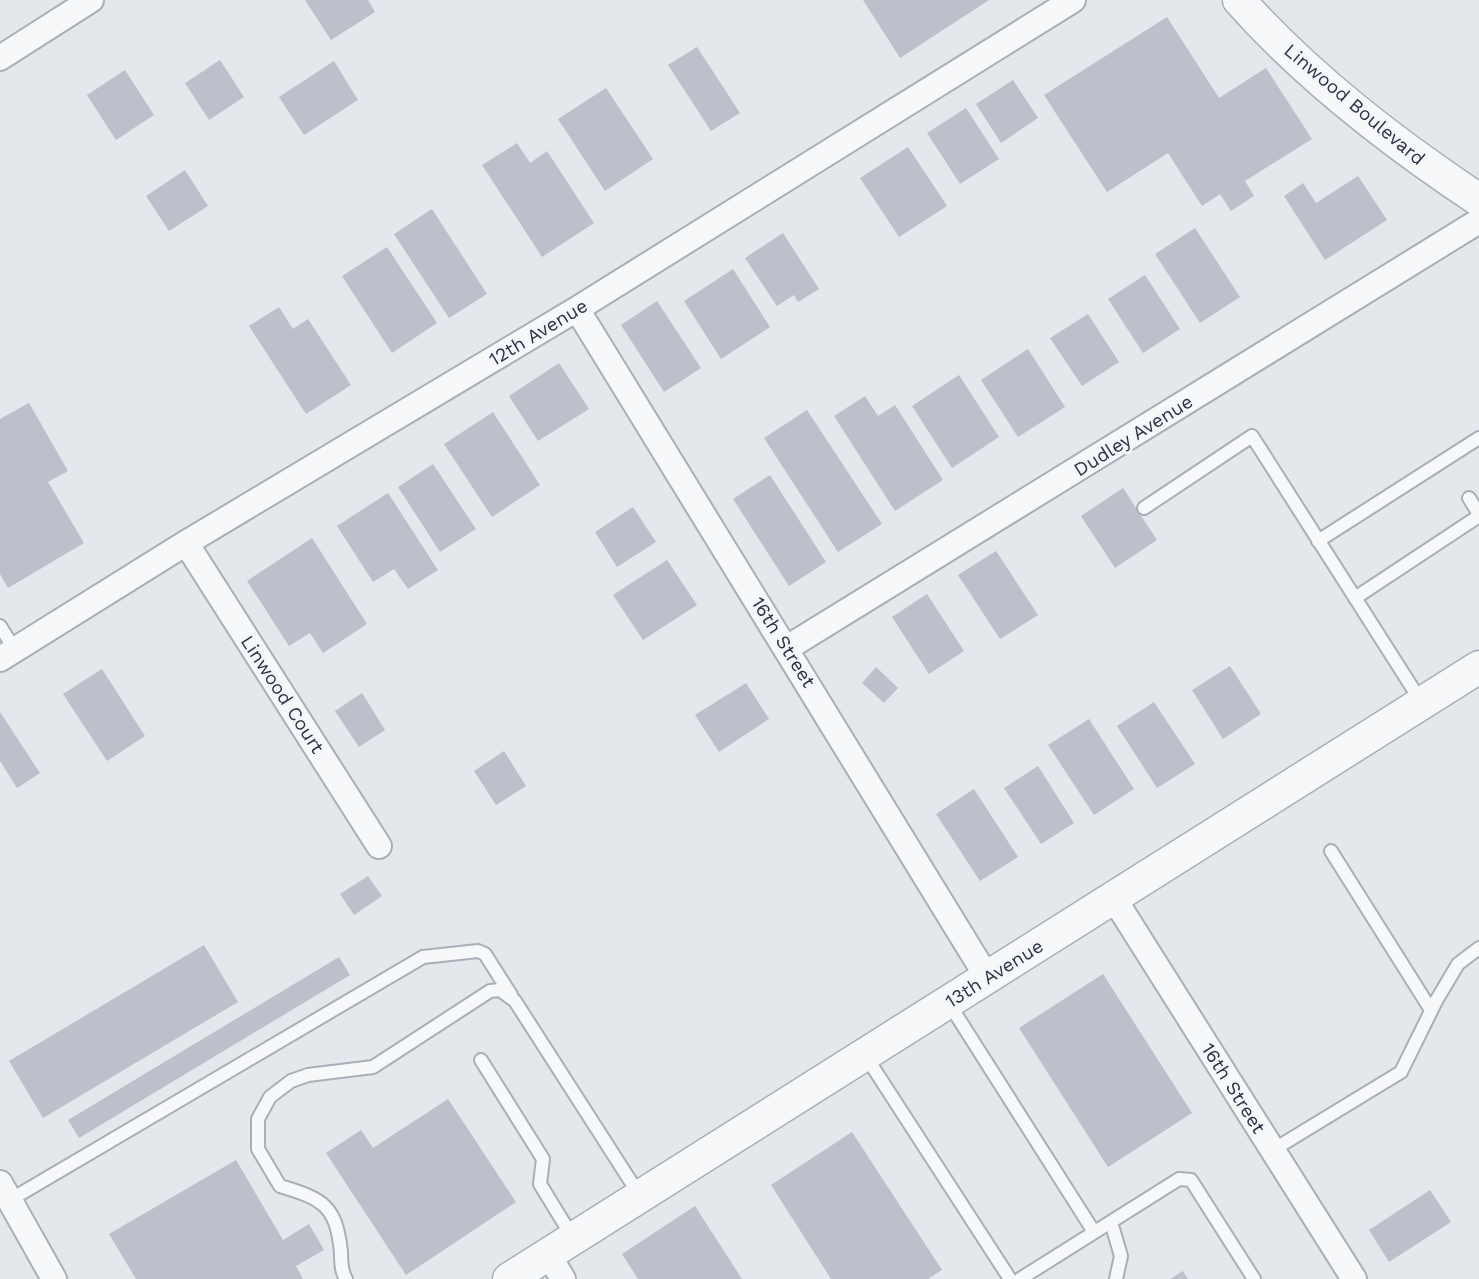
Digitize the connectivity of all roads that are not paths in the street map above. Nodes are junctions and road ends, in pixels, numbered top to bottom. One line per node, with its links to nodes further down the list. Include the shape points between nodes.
1 (91, 0): 4 (street)
2 (1073, 0): 7 (street, 12th Avenue)
3 (1250, 3): 5 (street, Linwood Boulevard, via 1323,82 1401,148)
4 (0, 58)
5 (1479, 200)
6 (1479, 222): 16 (street, Dudley Avenue)
7 (577, 309): 13 (street, 12th Avenue); 16 (street, 16th Street)
8 (1479, 438): 12 (lane, via 1447,464)
9 (1469, 498): 11 (lane)
10 (1144, 508): 12 (lane, via 1252,436)
11 (1479, 515): 14 (lane)
12 (1318, 541): 14 (lane)
13 (186, 543): 17 (street, 12th Avenue); 20 (street, Linwood Court)
14 (1355, 598): 19 (lane)
15 (0, 626): 17 (lane)
16 (788, 648): 24 (street, 16th Street)
17 (8, 655)
18 (1479, 667): 19 (street, 13th Avenue)
19 (1422, 703): 22 (street, 13th Avenue)
20 (379, 846)
21 (1331, 851): 27 (lane)
22 (1114, 897): 24 (street, 13th Avenue); 30 (street, 16th Street)
23 (1479, 948): 27 (lane, via 1458,964)
24 (987, 977): 26 (street, 13th Avenue)
25 (514, 1001): 31 (lane, via 485,954 458,951 423,957); 32 (lane); 37 (lane, via 500,990 490,991 373,1067 308,1075 270,1097 258,1119 258,1149 280,1186 314,1196 329,1208 338,1228)
26 (948, 1002): 28 (street, 13th Avenue); 34 (lane)
27 (1431, 1010): 30 (lane, via 1401,1072)
28 (864, 1055): 32 (street, 13th Avenue); 39 (lane)
29 (481, 1060): 35 (lane, via 543,1159 540,1184)
30 (1273, 1150): 43 (street, 16th Street)
31 (5, 1191): 36 (street)
32 (640, 1196): 35 (street, 13th Avenue)
33 (1111, 1222): 34 (lane); 41 (lane, via 1121,1256); 42 (lane, via 1179,1179 1191,1180)
34 (1094, 1232): 40 (lane)
35 (561, 1257): 38 (street, 13th Avenue)
36 (54, 1279)
37 (346, 1279)
38 (509, 1279)
39 (1010, 1279)
40 (1020, 1279)
41 (1116, 1279)
42 (1255, 1279)
43 (1354, 1279)

